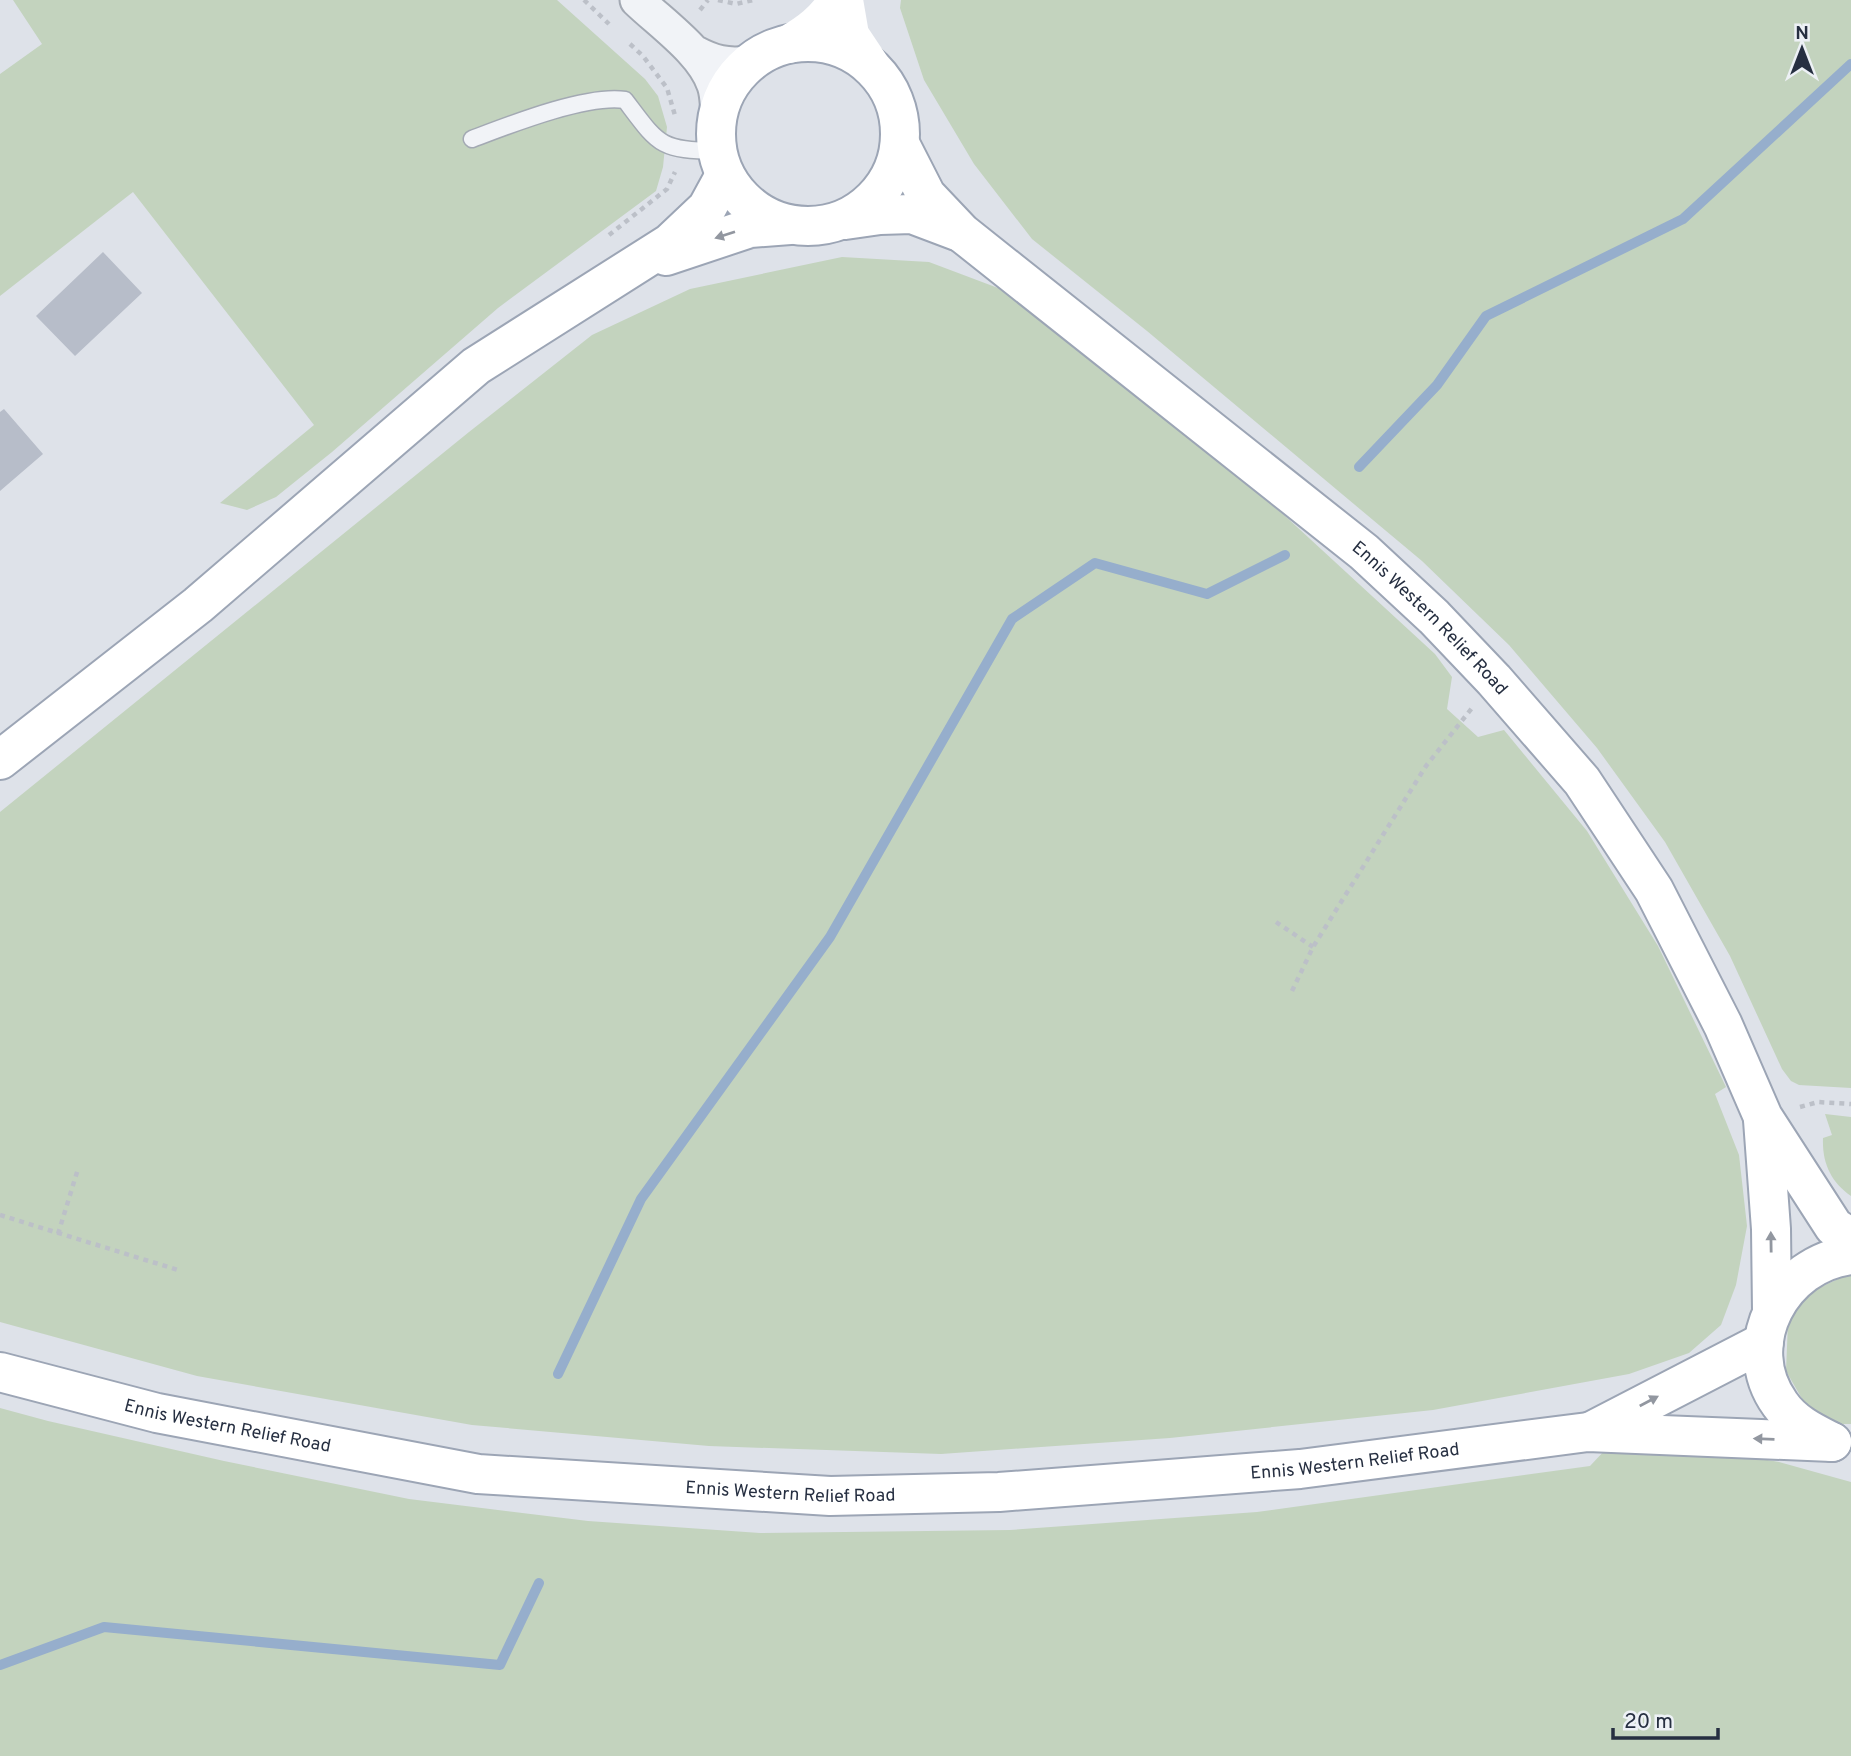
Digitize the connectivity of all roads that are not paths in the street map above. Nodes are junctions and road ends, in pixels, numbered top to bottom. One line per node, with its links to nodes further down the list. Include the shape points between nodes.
1 (637, 0): 5 (street)
2 (838, 0): 4 (main road, via 811,31)
3 (844, 0): 7 (main road, via 850,35)
4 (789, 44): 6 (main road); 7 (main road, via 832,45)
5 (694, 52): 6 (street, via 713,62); 8 (street, via 715,86)
6 (748, 63): 8 (main road, via 730,85)
7 (870, 65): 10 (main road, via 888,88 899,115)
8 (718, 112): 11 (main road, via 715,131)
9 (472, 139): 11 (lane, via 532,117 611,98 625,100 653,138)
10 (900, 144): 12 (main road, via 893,170 880,192 861,210); 14 (main road, Ennis Western Relief Road, via 926,195)
11 (721, 163): 13 (main road, via 737,194 752,209); 15 (main road, via 708,208 670,243)
12 (837, 222): 13 (main road); 14 (main road, Ennis Western Relief Road, via 912,214)
13 (792, 225): 15 (main road, one-way to 15, via 750,228)
14 (962, 233): 17 (main road, Ennis Western Relief Road, via 1364,552 1494,680 1582,781 1654,890 1723,1025)
15 (625, 272): 16 (main road, via 476,366 191,611)
16 (0, 760)
17 (1763, 1117): 18 (main road, Ennis Western Relief Road, via 1834,1227); 20 (main road, Ennis Western Relief Road, one-way to 17, via 1771,1229)
18 (1851, 1238)
19 (1851, 1255): 20 (main road, via 1817,1264 1790,1283)
20 (1768, 1326): 22 (main road, Ennis Western Relief Road, one-way to 20); 23 (main road, via 1766,1374 1780,1404 1802,1427)
21 (0, 1372): 22 (main road, Ennis Western Relief Road, via 158,1413 478,1474 830,1496 999,1492 1300,1469)
22 (1588, 1433): 23 (main road, Ennis Western Relief Road, one-way to 22)
23 (1841, 1443)

